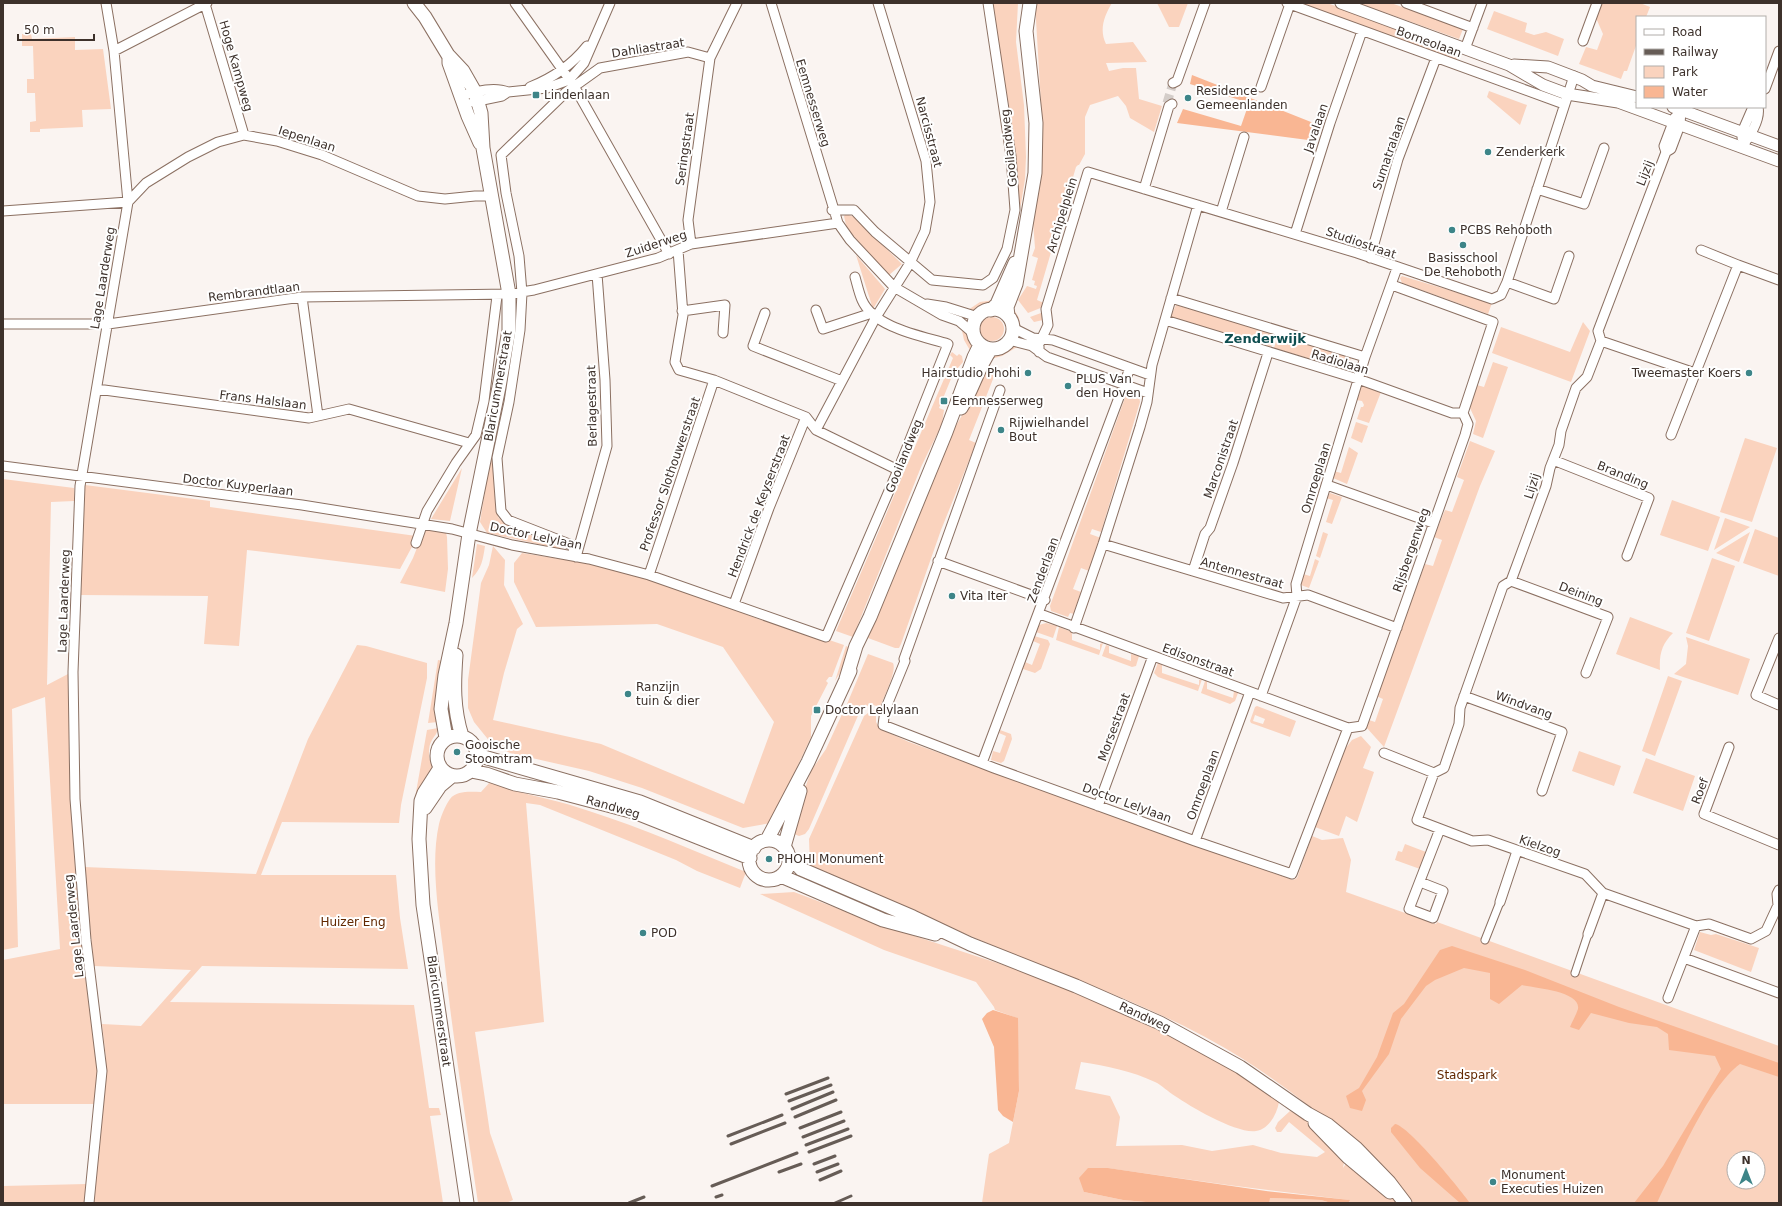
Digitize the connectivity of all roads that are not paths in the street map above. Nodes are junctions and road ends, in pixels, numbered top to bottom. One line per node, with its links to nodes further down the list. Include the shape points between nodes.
1 (106, 3): 24 (street, Lage Laarderweg)
2 (206, 3): 24 (street); 47 (street, Hoge Kampweg)
3 (414, 3): 26 (main road, Blaricummerstraat, via 425,16)
4 (515, 3): 30 (street)
5 (610, 3): 21 (street)
6 (737, 3): 27 (street)
7 (771, 3): 59 (street, Eemnesserweg)
8 (878, 3): 71 (street, Narcisstraat, via 926,161 930,202 925,231)
9 (988, 3): 71 (street, Gooilandweg, via 1011,156 1015,210 1006,249 993,278 983,285 932,280)
10 (1023, 3): 18 (main road, Gooilandweg, via 1022,20)
11 (1030, 3): 18 (main road, Gooilandweg)
12 (1205, 3): 33 (street)
13 (1341, 3): 23 (street)
14 (1406, 3): 19 (street)
15 (1482, 3): 19 (street)
16 (1597, 3): 22 (street)
17 (1289, 4): 20 (street, Borneolaan); 35 (street)
18 (1026, 23): 65 (main road, Gooilandweg, via 1036,123 1035,173)
19 (1473, 28): 23 (street)
20 (1362, 31): 28 (street, Borneolaan); 63 (street, Javalaan)
21 (592, 41): 30 (street, via 576,60); 32 (street, via 584,63)
22 (1583, 41)
23 (1465, 49): 29 (street)
24 (114, 51): 57 (street, Lage Laarderweg)
25 (1779, 51): 34 (street)
26 (448, 55): 37 (main road, Blaricummerstraat, via 463,71); 40 (main road, Blaricummerstraat)
27 (710, 58): 32 (street, Dahliastraat, via 688,52 600,68); 64 (street, Seringstraat, via 688,220)
28 (1436, 58): 39 (street, Borneolaan); 70 (street, Sumatralaan, via 1398,159)
29 (1510, 65): 31 (street, via 1548,67); 39 (street)
30 (563, 70): 32 (street); 36 (street)
31 (1574, 76): 38 (street, via 1592,86); 39 (street, Studiostraat)
32 (572, 83): 36 (street); 68 (street); 80 (street, Blaricummerstraat, via 565,93 501,155 519,256)
33 (1176, 83)
34 (1766, 86)
35 (1261, 87)
36 (524, 90): 37 (street, via 508,92 501,89)
37 (476, 97): 40 (street); 51 (main road, Blaricummerstraat, via 481,113)
38 (1636, 97)
39 (1566, 99): 45 (street, via 1609,99); 55 (street, Studiostraat)
40 (462, 100): 51 (main road, Blaricummerstraat)
41 (1170, 104): 54 (street)
42 (1677, 108): 45 (street, Lijzij); 46 (street)
43 (1753, 108): 46 (street)
44 (1758, 108): 46 (street)
45 (1676, 123): 50 (street); 98 (street, Lijzij, via 1671,149 1666,152 1598,331)
46 (1746, 134): 49 (street); 50 (street)
47 (244, 135): 56 (street, Iepenlaan, via 276,140 322,155 418,196 445,199); 57 (street, Iepenlaan, via 218,142 188,157 146,183)
48 (1244, 137): 61 (street)
49 (1779, 146)
50 (1742, 147): 53 (street)
51 (483, 148): 56 (main road, Blaricummerstraat)
52 (1604, 148): 55 (street, via 1584,204)
53 (1779, 161)
54 (1144, 189): 58 (street, Archipelplein); 97 (street, Archipelplein, via 1088,172 1046,309 1048,326)
55 (1537, 189): 77 (street, Studiostraat)
56 (492, 196): 81 (main road, Blaricummerstraat)
57 (128, 202): 60 (street); 93 (street, Lage Laarderweg)
58 (1198, 205): 61 (street, Studiostraat); 83 (street)
59 (832, 210): 62 (street, Eemnesserweg); 71 (street, via 854,210)
60 (3, 211)
61 (1221, 212): 63 (street, Studiostraat)
62 (838, 223): 64 (street, Zuiderweg); 79 (street, Eemnesserweg, via 850,240)
63 (1296, 234): 70 (street, Studiostraat)
64 (691, 244): 66 (street, Zuiderweg)
65 (1022, 249): 86 (main road, Gooilandweg, via 997,304); 94 (main road, Gooilandweg, via 1016,284 1007,307)
66 (678, 250): 68 (street, Zuiderweg); 87 (street)
67 (1701, 250): 72 (street)
68 (669, 254): 74 (street, Zuiderweg)
69 (1569, 256): 77 (street, via 1554,299)
70 (1370, 258): 73 (street, Studiostraat)
71 (910, 263): 79 (street, Narcisstraat)
72 (1738, 264): 76 (street); 104 (street)
73 (1398, 268): 77 (street, Studiostraat, via 1492,299 1502,295); 78 (street, Omroeplaan)
74 (597, 274): 80 (street, Zuiderweg); 130 (street, Berlagestraat, via 607,446)
75 (855, 276): 89 (street, via 862,302)
76 (1779, 280)
77 (1507, 282)
78 (1392, 285): 102 (street, Omroeplaan); 113 (street, Rijsbergenweg, via 1493,322)
79 (894, 287): 84 (street, Eemnesserweg); 89 (street, Narcisstraat)
80 (522, 293): 81 (street, Zuiderweg); 130 (street, Blaricummerstraat, via 520,330 497,458 501,511 508,520 572,545)
81 (503, 295): 82 (street, Rembrandtlaan); 118 (street, Blaricummerstraat, via 484,401 476,435); 126 (main road, Blaricummerstraat, via 509,330)
82 (302, 297): 93 (street, Rembrandtlaan); 114 (street)
83 (1171, 298): 91 (street); 102 (street, Radiolaan)
84 (921, 303): 90 (street, Eemnesserweg, via 946,307); 96 (street, Eemnesserweg, via 959,321)
85 (816, 310): 89 (street, via 823,329)
86 (991, 310): 90 (main road); 94 (main road, via 1000,311)
87 (682, 311): 95 (street, via 725,305); 107 (street, via 676,362 679,370)
88 (765, 313): 108 (street, via 753,346)
89 (874, 315): 108 (street, Narcisstraat); 121 (street, Gooilandweg, via 890,326 948,344)
90 (978, 317): 96 (main road, via 974,322)
91 (1164, 320): 101 (street, Radiolaan); 105 (street)
92 (3, 324): 93 (street, Rembrandtlaan)
93 (108, 324): 110 (street, Lage Laarderweg)
94 (1010, 328): 97 (street, via 1033,338); 99 (main road, via 999,348); 100 (street)
95 (723, 333)
96 (973, 333): 99 (main road)
97 (1043, 338): 100 (street, Archipelplein); 103 (street)
98 (1601, 341): 104 (street); 119 (street, Lijzij, via 1588,377 1576,388)
99 (986, 347): 156 (main road, via 974,357 870,617 863,649 846,679)
100 (1038, 352): 109 (street)
101 (1268, 353): 106 (street, Radiolaan); 132 (street, Marconistraat, via 1233,463)
102 (1365, 357): 106 (street, Omroeplaan)
103 (1130, 368): 105 (street); 109 (street, Zenderlaan)
104 (1695, 373): 117 (street)
105 (1150, 376): 112 (street)
106 (1358, 379): 113 (street, Radiolaan, via 1452,413); 123 (street, Omroeplaan)
107 (714, 380): 115 (street); 133 (street, Professor Slothouwerstraat)
108 (842, 381): 116 (street, Narcisstraat)
109 (1124, 385): 112 (street); 136 (street, Zenderlaan)
110 (97, 389): 114 (street, Frans Halslaan, via 309,418); 122 (street, Lage Laarderweg)
111 (1000, 390): 131 (street)
112 (1148, 393): 128 (street, via 1140,427)
113 (1463, 413): 125 (street, Rijsbergenweg, via 1468,424 1465,435)
114 (318, 416): 118 (street, Frans Halslaan, via 349,409)
115 (806, 418): 116 (street); 137 (street, Hendrick de Keyserstraat, via 769,508)
116 (816, 430): 121 (street)
117 (1671, 435)
118 (469, 443): 124 (street, Blaricummerstraat)
119 (1553, 460): 129 (street, Branding, via 1650,498); 134 (street, Lijzij)
120 (3, 466): 122 (street, Doctor Kuyperlaan)
121 (898, 470): 142 (street, Gooilandweg)
122 (82, 477): 124 (street, Doctor Kuyperlaan); 186 (street, Lage Laarderweg, via 74,672 75,799 84,911 102,1071)
123 (1327, 485): 125 (street); 135 (street, Omroeplaan, via 1296,584)
124 (422, 523): 126 (street, Doctor Kuyperlaan); 127 (street, Blaricummerstraat)
125 (1433, 523): 141 (street, Rijsbergenweg)
126 (469, 534): 130 (street, Doctor Lelylaan); 139 (main road, Blaricummerstraat)
127 (416, 543)
128 (1103, 544): 132 (street, Antennestraat); 140 (street)
129 (1627, 556)
130 (576, 557): 133 (street, Doctor Lelylaan)
131 (938, 561): 136 (street); 157 (street, Doctor Lelylaan, via 905,661 885,710 883,725)
132 (1193, 571): 135 (street, Antennestraat, via 1283,598)
133 (649, 575): 137 (street, Doctor Lelylaan)
134 (1511, 581): 145 (street, Deining, via 1608,617); 148 (street, Lijzij, via 1503,586)
135 (1297, 596): 141 (street, Antennestraat, via 1308,595); 147 (street, Omroeplaan)
136 (1045, 600): 138 (street, Zenderlaan)
137 (734, 604): 142 (street, Doctor Lelylaan)
138 (1040, 614): 140 (street, Edisonstraat); 157 (street, Zenderlaan)
139 (456, 623): 151 (main road, Blaricummerstraat, via 453,694); 152 (main road, Blaricummerstraat, via 441,709)
140 (1074, 628): 144 (street, Edisonstraat)
141 (1397, 628): 150 (street, Rijsbergenweg, via 1362,726)
142 (826, 637)
143 (1779, 638): 149 (street, via 1756,695)
144 (1153, 656): 146 (street, Edisonstraat); 163 (street, Morsestraat)
145 (1586, 673)
146 (1250, 692): 147 (street, Edisonstraat); 167 (street, Omroeplaan)
147 (1261, 696): 150 (street, Edisonstraat)
148 (1464, 696): 160 (street, Lijzij, via 1459,724 1444,768); 162 (street, Windvang, via 1562,732)
149 (1779, 705)
150 (1348, 728): 167 (street, Doctor Lelylaan, via 1292,874)
151 (462, 736): 152 (main road); 155 (main road, via 472,743)
152 (446, 738): 158 (main road, via 437,748 436,755)
153 (1730, 747): 168 (street, Roef, via 1704,814)
154 (1384, 753): 160 (street)
155 (477, 755): 159 (main road); 171 (main road, Randweg, via 640,802)
156 (808, 762): 166 (main road); 170 (main road)
157 (982, 763): 163 (street, Doctor Lelylaan)
158 (440, 768): 161 (main road); 164 (main road, Blaricummerstraat, via 424,794)
159 (471, 771): 161 (main road); 171 (main road, Randweg, via 634,812)
160 (1434, 773): 165 (street, Kielzog, via 1417,820)
161 (452, 776): 164 (main road, Blaricummerstraat, via 427,802)
162 (1542, 791)
163 (1098, 806): 167 (street, Doctor Lelylaan)
164 (420, 818): 187 (main road, Blaricummerstraat, via 423,905)
165 (1440, 829): 169 (street, Kielzog, via 1472,841 1488,840); 173 (street)
166 (767, 840): 170 (main road, via 776,841); 171 (main road)
167 (1195, 841)
168 (1779, 845)
169 (1518, 851): 175 (street, Kielzog, via 1585,874); 176 (street)
170 (786, 852): 172 (main road, via 786,871); 180 (main road, Randweg, via 801,869)
171 (752, 853): 172 (main road, via 752,869 760,877 771,880)
172 (781, 876): 180 (main road, Randweg, via 883,920)
173 (1420, 882)
174 (1779, 890): 177 (street, Kielzog, via 1778,905 1766,931 1751,939 1709,924)
175 (1604, 893): 177 (street, Kielzog); 178 (street)
176 (1500, 902): 179 (street)
177 (1696, 926): 181 (street)
178 (1588, 934): 182 (street)
179 (1486, 940)
180 (970, 944): 185 (main road, Randweg, via 1160,1023 1240,1067 1328,1125 1356,1148 1390,1182)
181 (1684, 958): 183 (street); 184 (street)
182 (1575, 972)
183 (1779, 993)
184 (1668, 998)
185 (1402, 1200)
186 (89, 1203)
187 (467, 1203)

